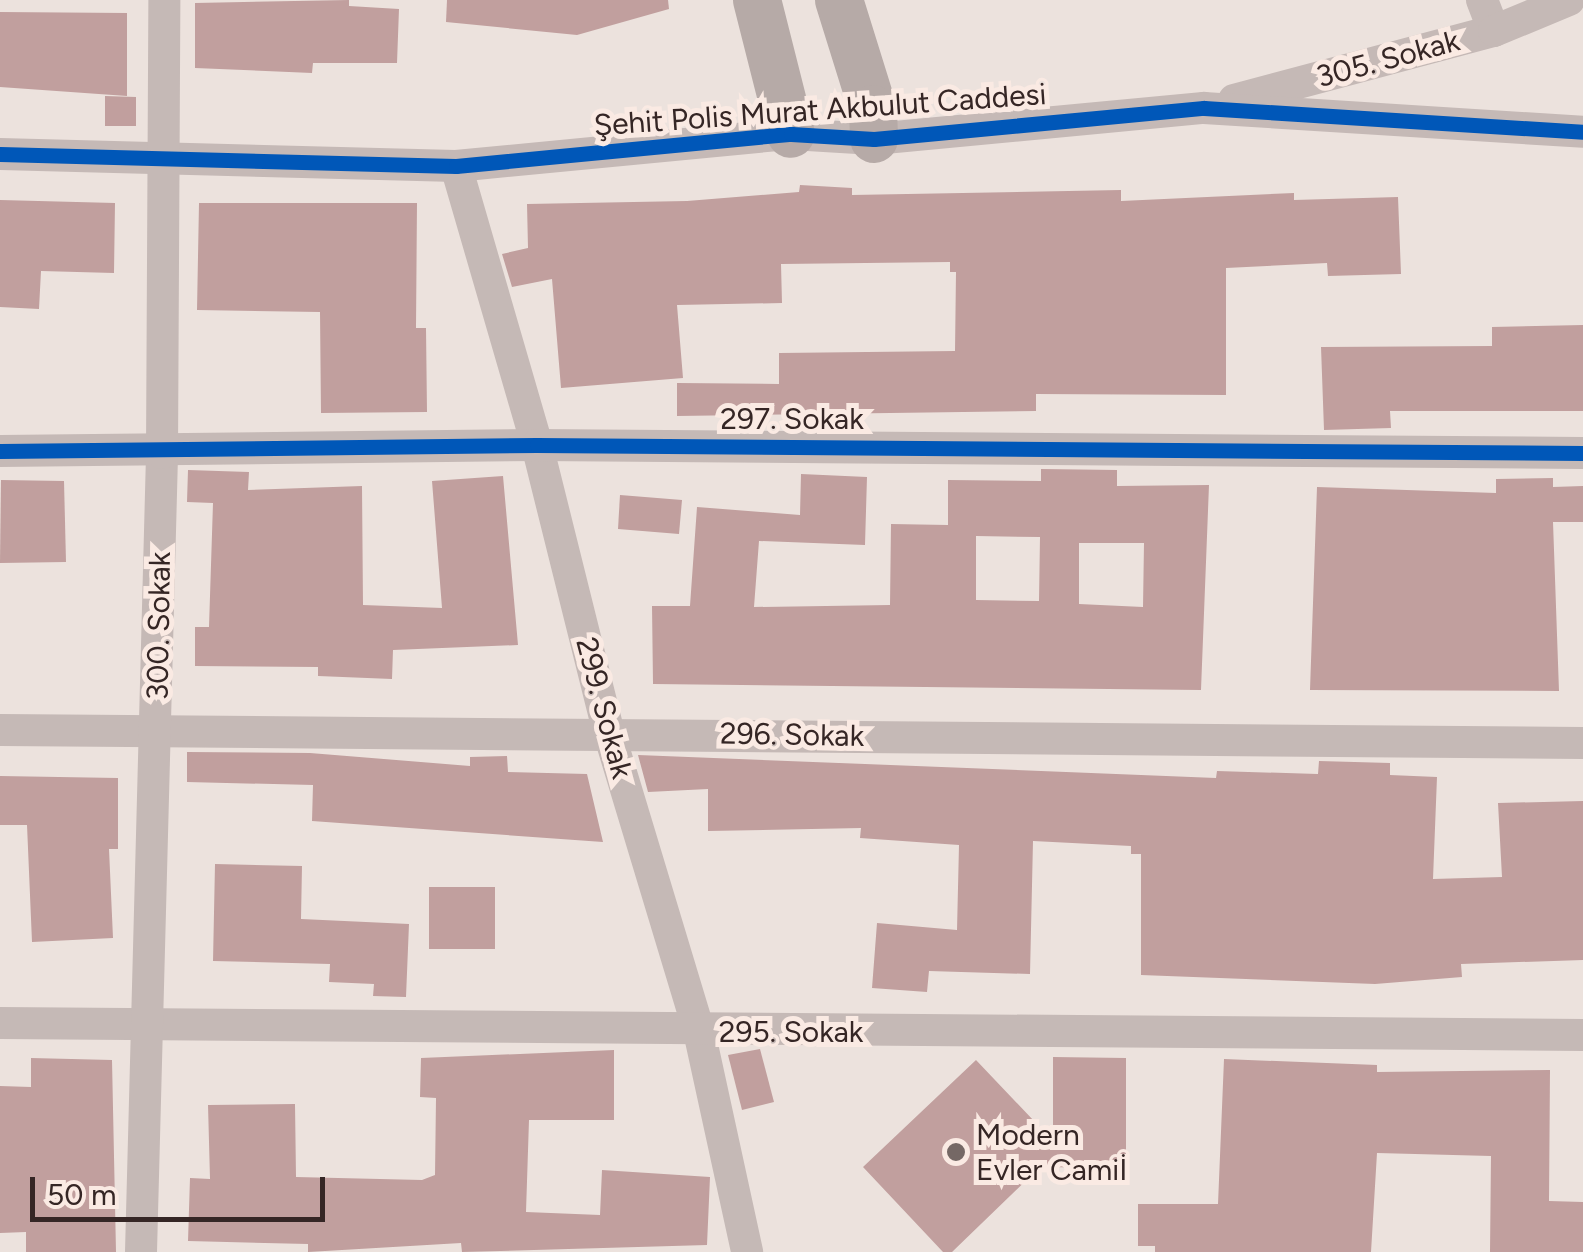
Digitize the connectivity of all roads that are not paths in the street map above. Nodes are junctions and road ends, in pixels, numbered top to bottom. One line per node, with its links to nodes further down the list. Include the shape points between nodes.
1 (164, 0): 12 (street, 300. Sokak)
2 (757, 0): 9 (street)
3 (839, 0): 10 (street, via 873,109)
4 (1482, 0): 6 (street)
5 (1569, 0): 6 (street, 305. Sokak)
6 (1494, 31): 7 (street, 305. Sokak)
7 (1204, 108): 8 (street, Şehit Polis Murat Akbulut Caddesi); 10 (street, Şehit Polis Murat Akbulut Caddesi)
8 (1583, 132)
9 (791, 134): 10 (street, Şehit Polis Murat Akbulut Caddesi); 13 (street, Şehit Polis Murat Akbulut Caddesi)
10 (874, 140)
11 (0, 154): 12 (street, Şehit Polis Murat Akbulut Caddesi)
12 (163, 154): 13 (street, Şehit Polis Murat Akbulut Caddesi); 16 (street, 300. Sokak)
13 (456, 166): 14 (street, 299. Sokak)
14 (537, 444): 16 (street, 297. Sokak); 17 (street, 297. Sokak); 20 (street, 299. Sokak)
15 (0, 451): 16 (street, 297. Sokak)
16 (162, 453): 19 (street, 300. Sokak)
17 (1583, 453)
18 (0, 730): 19 (street, 296. Sokak)
19 (156, 732): 20 (street, 296. Sokak); 23 (street, 300. Sokak)
20 (609, 733): 21 (street, 296. Sokak); 24 (street, 299. Sokak)
21 (1583, 743)
22 (0, 1023): 23 (street, 295. Sokak)
23 (142, 1024): 24 (street, 295. Sokak); 26 (street, 300. Sokak)
24 (699, 1032): 25 (street, 295. Sokak); 27 (street, 299. Sokak)
25 (1583, 1034)
26 (142, 1252)
27 (747, 1252)

